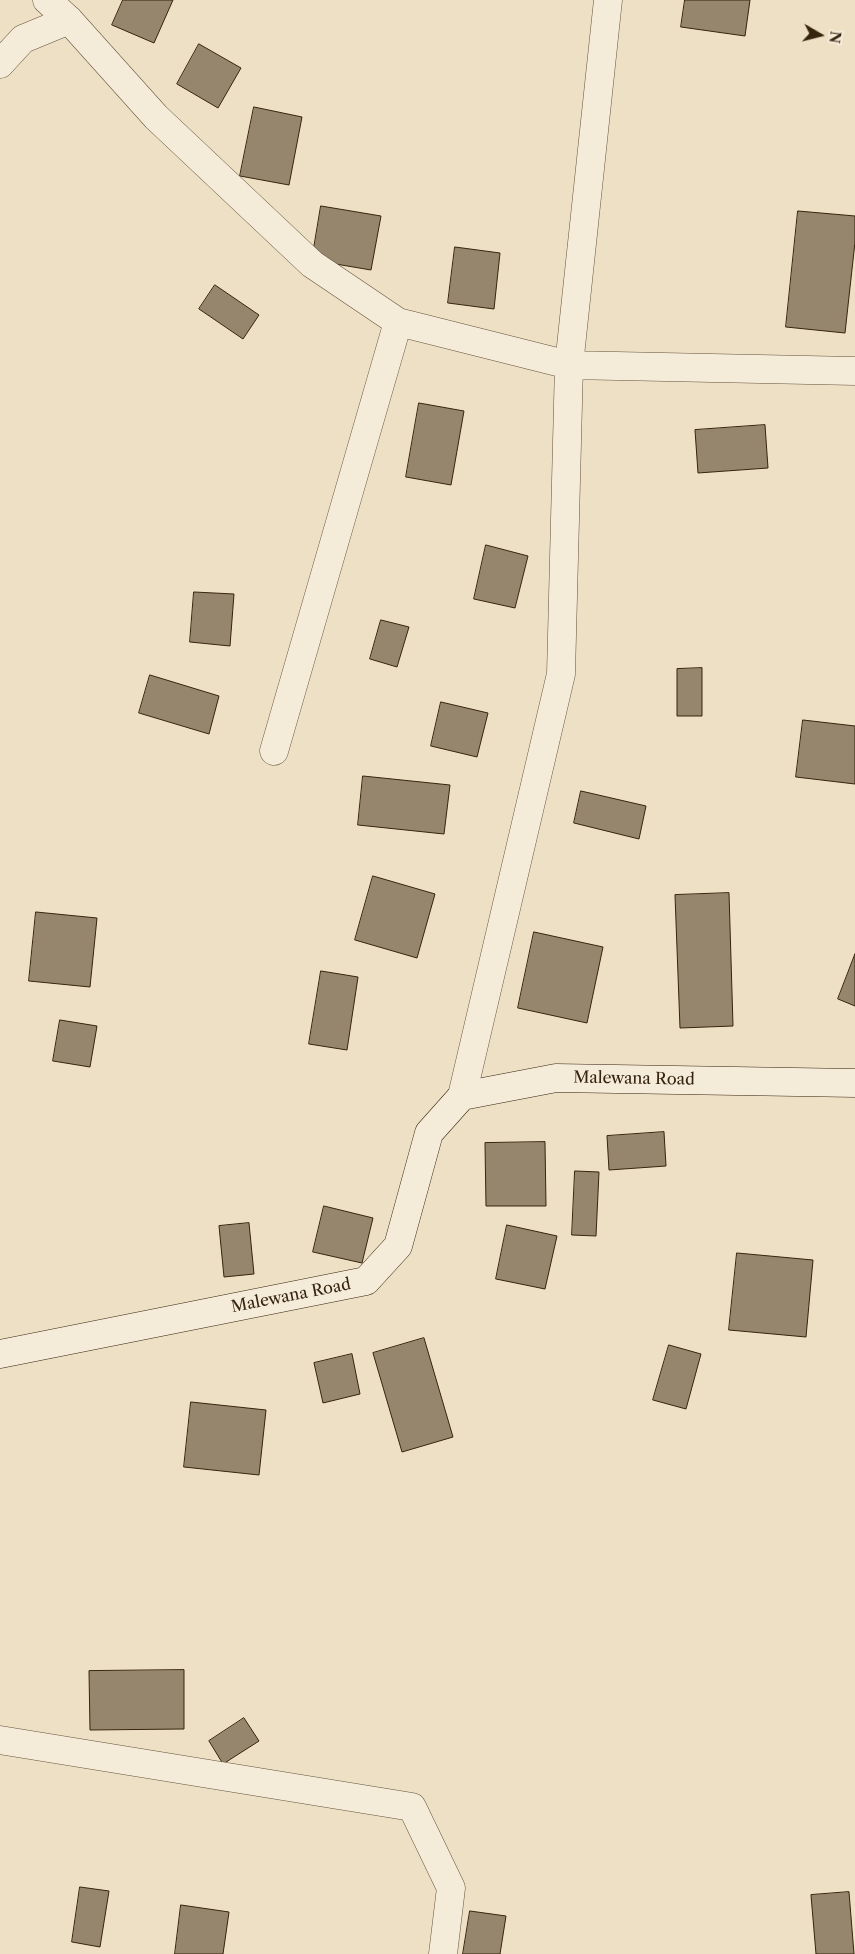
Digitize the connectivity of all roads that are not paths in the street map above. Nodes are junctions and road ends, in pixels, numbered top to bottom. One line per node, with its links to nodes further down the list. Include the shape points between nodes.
1 (47, 0): 3 (street)
2 (608, 0): 6 (street)
3 (69, 20): 4 (street, via 23,39); 5 (street, via 156,117 312,264)
4 (0, 64)
5 (398, 322): 6 (street); 8 (street)
6 (569, 365): 7 (street); 10 (street, via 561,674)
7 (855, 371)
8 (274, 752)
9 (855, 1082): 10 (street, Malewana Road, via 556,1078)
10 (462, 1096): 11 (street, Malewana Road, via 429,1132 398,1246 366,1281)
11 (0, 1354)
12 (0, 1740): 13 (street, via 412,1807 452,1888)
13 (443, 1954)

